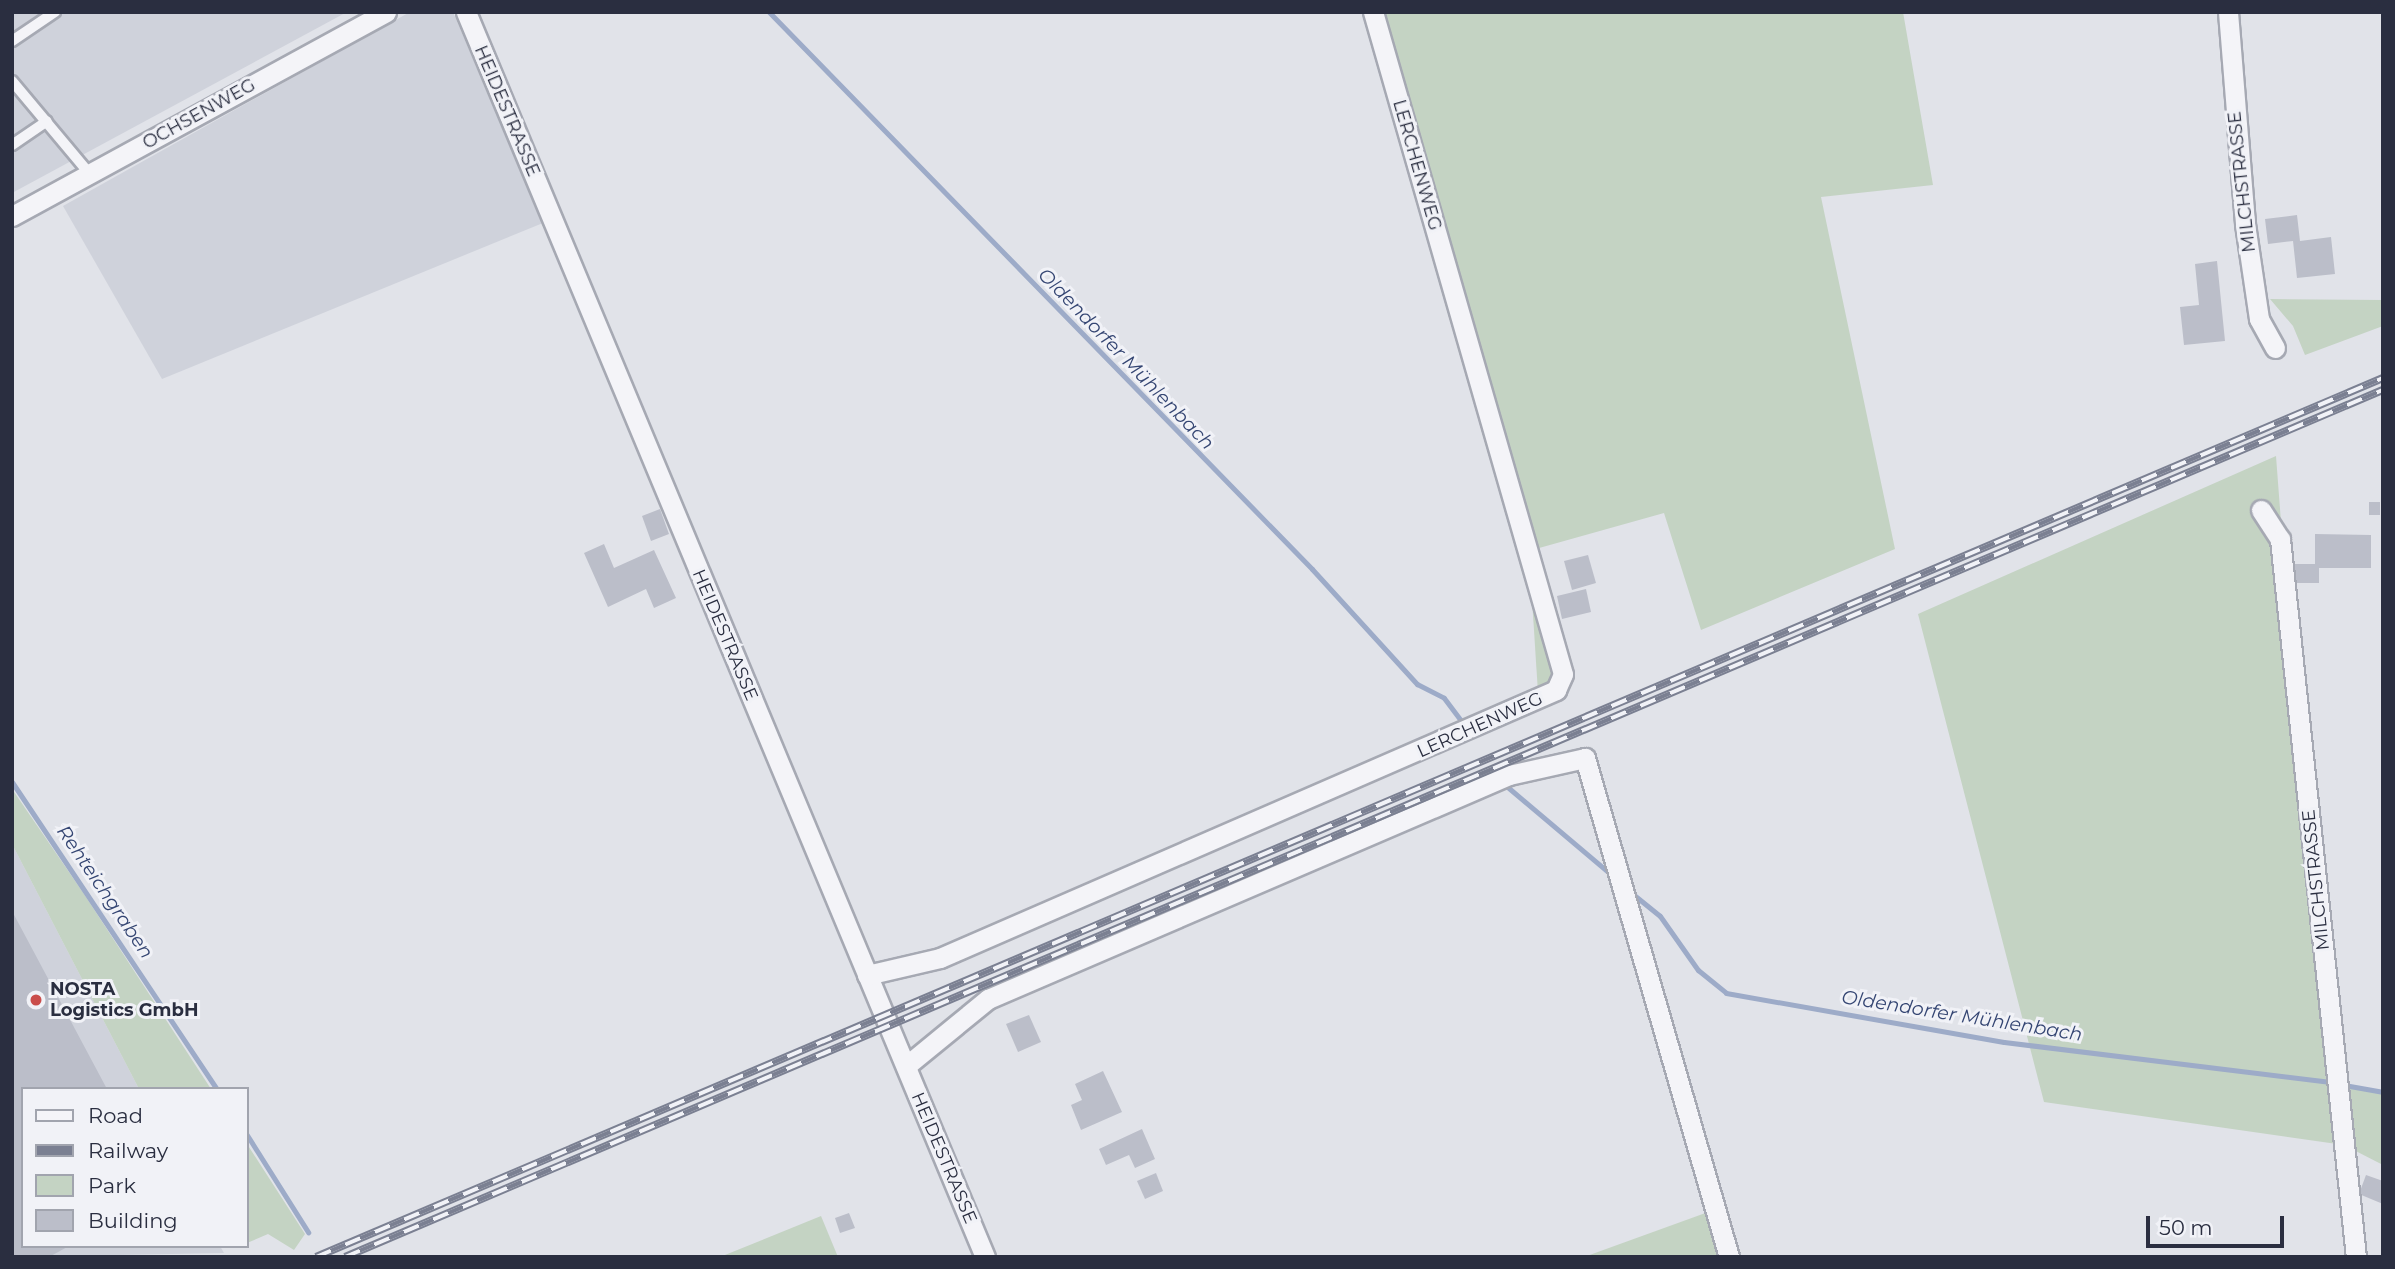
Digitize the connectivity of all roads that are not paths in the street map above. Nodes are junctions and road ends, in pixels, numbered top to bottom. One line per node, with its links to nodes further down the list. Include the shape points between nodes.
1 (55, 12): 6 (lane)
2 (386, 12): 10 (street, OCHSENWEG)
3 (466, 12): 14 (street, HEIDESTRASSE)
4 (1373, 12): 14 (street, LERCHENWEG, via 1563,674 1556,690 940,958)
5 (2228, 12): 12 (street, MILCHSTRASSE, via 2245,224 2259,319)
6 (12, 41)
7 (12, 81): 8 (lane)
8 (47, 121): 9 (lane); 10 (lane)
9 (12, 145)
10 (89, 173): 11 (street, OCHSENWEG)
11 (12, 216)
12 (2275, 348)
13 (2261, 510): 18 (street, MILCHSTRASSE, via 2280,539)
14 (867, 975): 15 (street, HEIDESTRASSE)
15 (906, 1066): 16 (street, HEIDESTRASSE); 17 (street, via 988,999 1509,775 1585,758)
16 (985, 1257)
17 (1729, 1257)
18 (2356, 1257)

